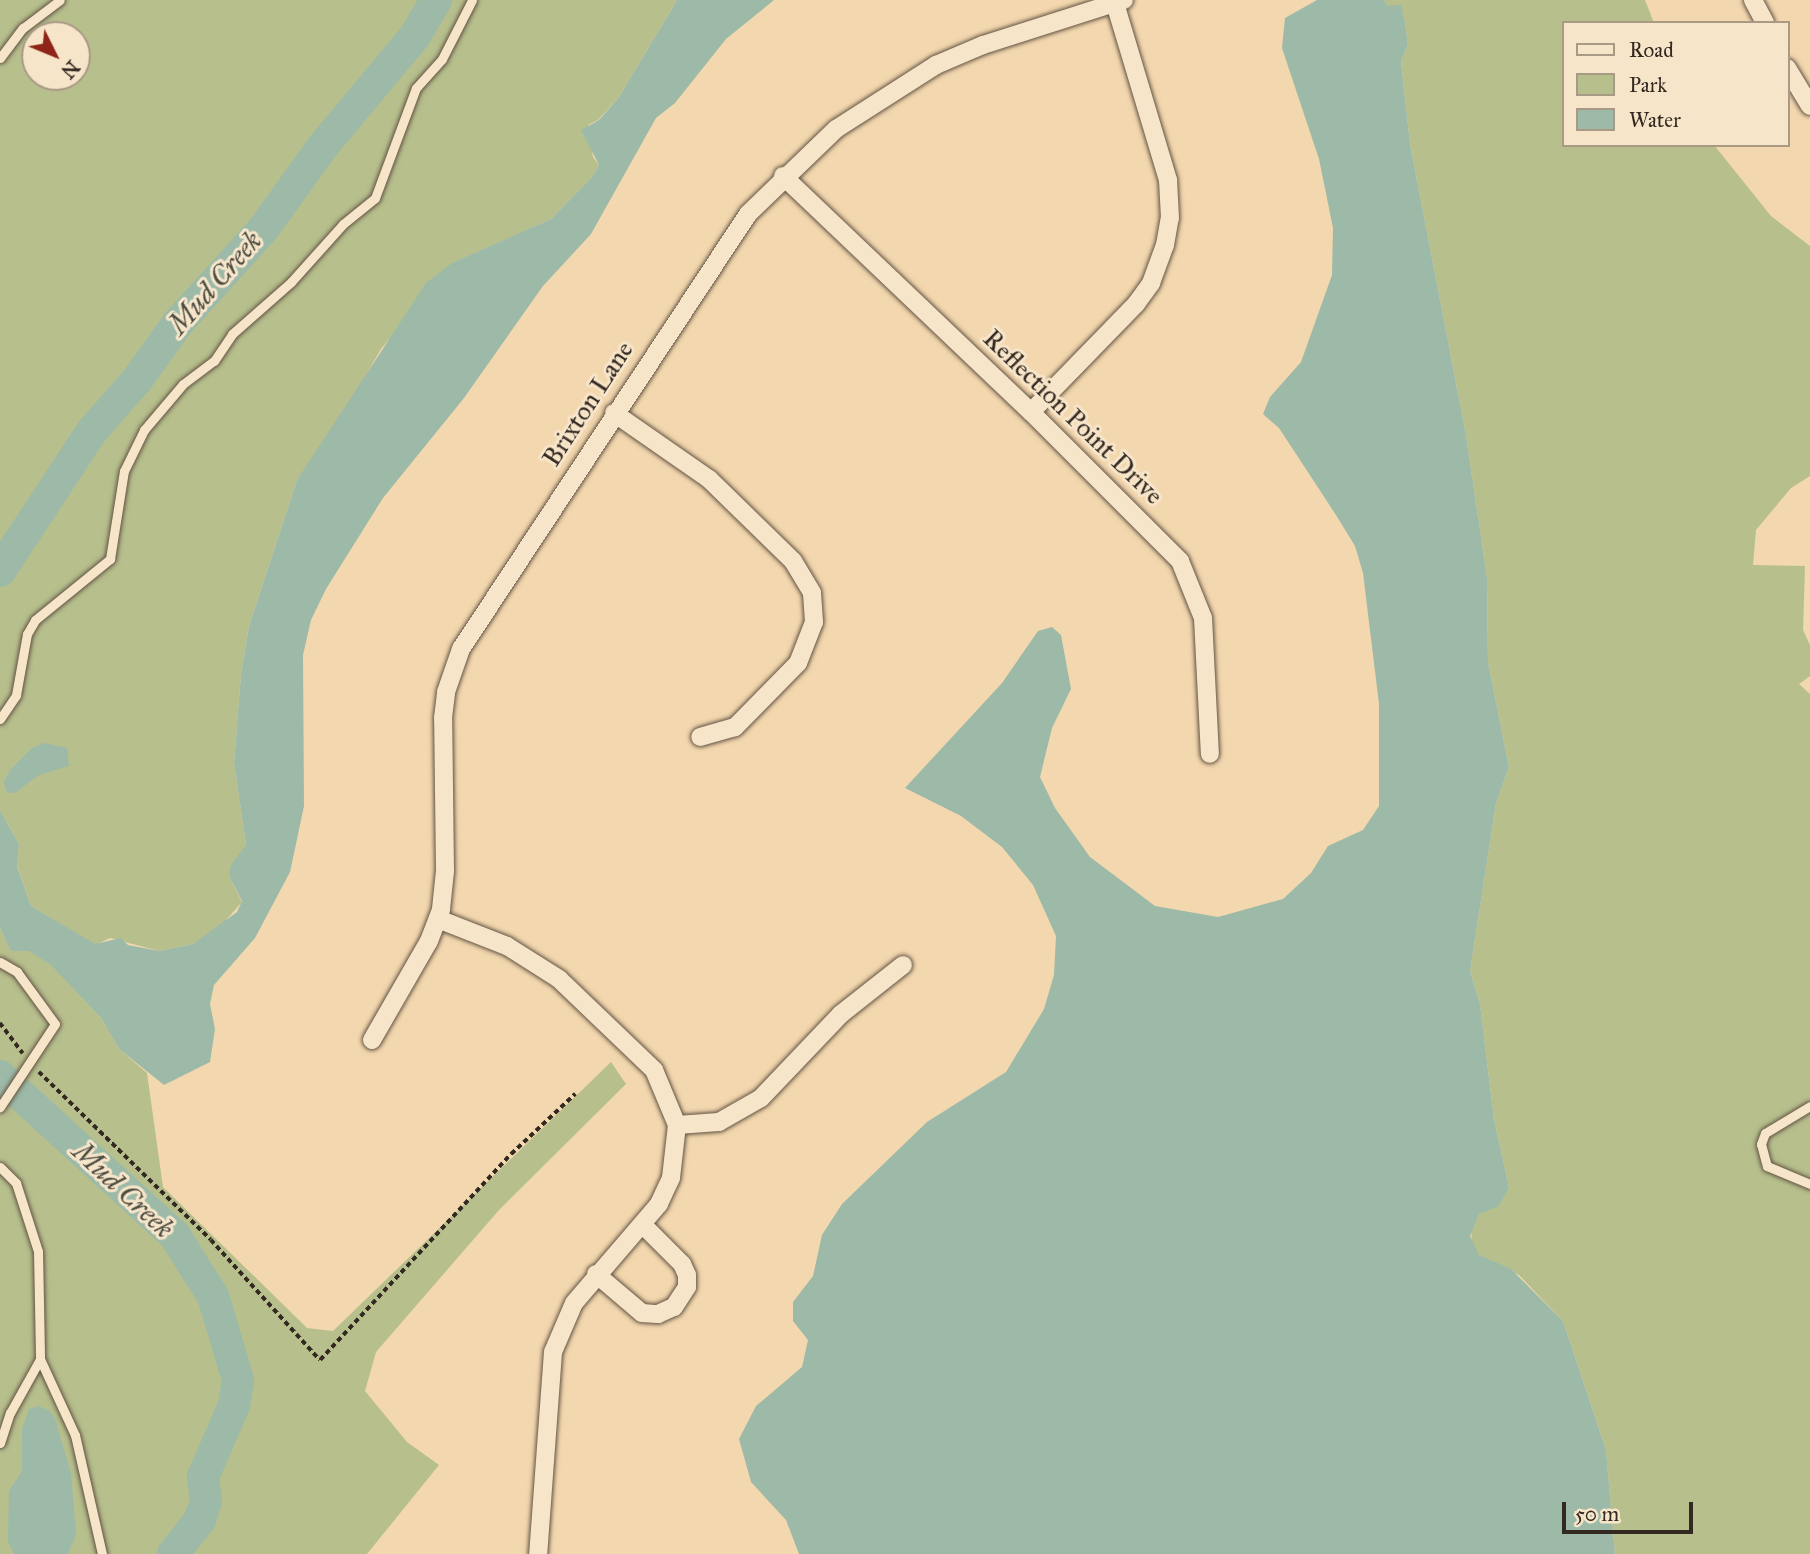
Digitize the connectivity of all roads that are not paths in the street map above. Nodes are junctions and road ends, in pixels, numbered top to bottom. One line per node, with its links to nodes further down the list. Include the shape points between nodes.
1 (60, 0): 6 (lane, via 23,28)
2 (472, 0): 12 (lane, via 442,59 416,88 375,198 337,229 291,282 232,334 214,361 183,384 144,430 124,471 110,559 35,620 27,634 16,695)
3 (1753, 0): 5 (street)
4 (1119, 1): 9 (street, Brixton Lane, via 936,65 836,129); 10 (street, via 1168,180 1166,245 1151,283 1136,304)
5 (1764, 21)
6 (0, 58)
7 (1789, 71): 8 (street)
8 (1810, 106)
9 (783, 176): 10 (street, Reflection Point Drive); 11 (street, Brixton Lane, via 734,233)
10 (1031, 412): 14 (street, Reflection Point Drive, via 1160,538 1190,577 1206,637)
11 (614, 413): 13 (street, via 709,479 793,561 812,593 814,622 797,663 735,727); 15 (street, Brixton Lane, via 477,620 451,673 443,718 445,871)
12 (0, 719)
13 (700, 737)
14 (1210, 754)
15 (438, 919): 18 (street, Brixton Lane); 21 (street, via 507,946 559,979 654,1070)
16 (0, 962): 20 (lane, via 17,972 55,1024)
17 (902, 965): 21 (street, via 833,1021 761,1098 719,1122)
18 (372, 1040)
19 (1810, 1106): 23 (lane, via 1765,1133 1761,1144 1767,1166)
20 (0, 1107)
21 (677, 1125): 24 (street, via 671,1178)
22 (0, 1167): 26 (lane, via 16,1183 38,1251)
23 (1810, 1184)
24 (643, 1225): 25 (street); 25 (street, via 675,1256 687,1275 687,1287 674,1307 658,1314 642,1313)
25 (596, 1274): 31 (street, via 574,1303 553,1352)
26 (40, 1359): 27 (lane); 28 (lane)
27 (50, 1380): 28 (lane, via 38,1375); 30 (lane, via 75,1435)
28 (25, 1385): 29 (lane)
29 (0, 1443)
30 (102, 1554)
31 (538, 1554)

